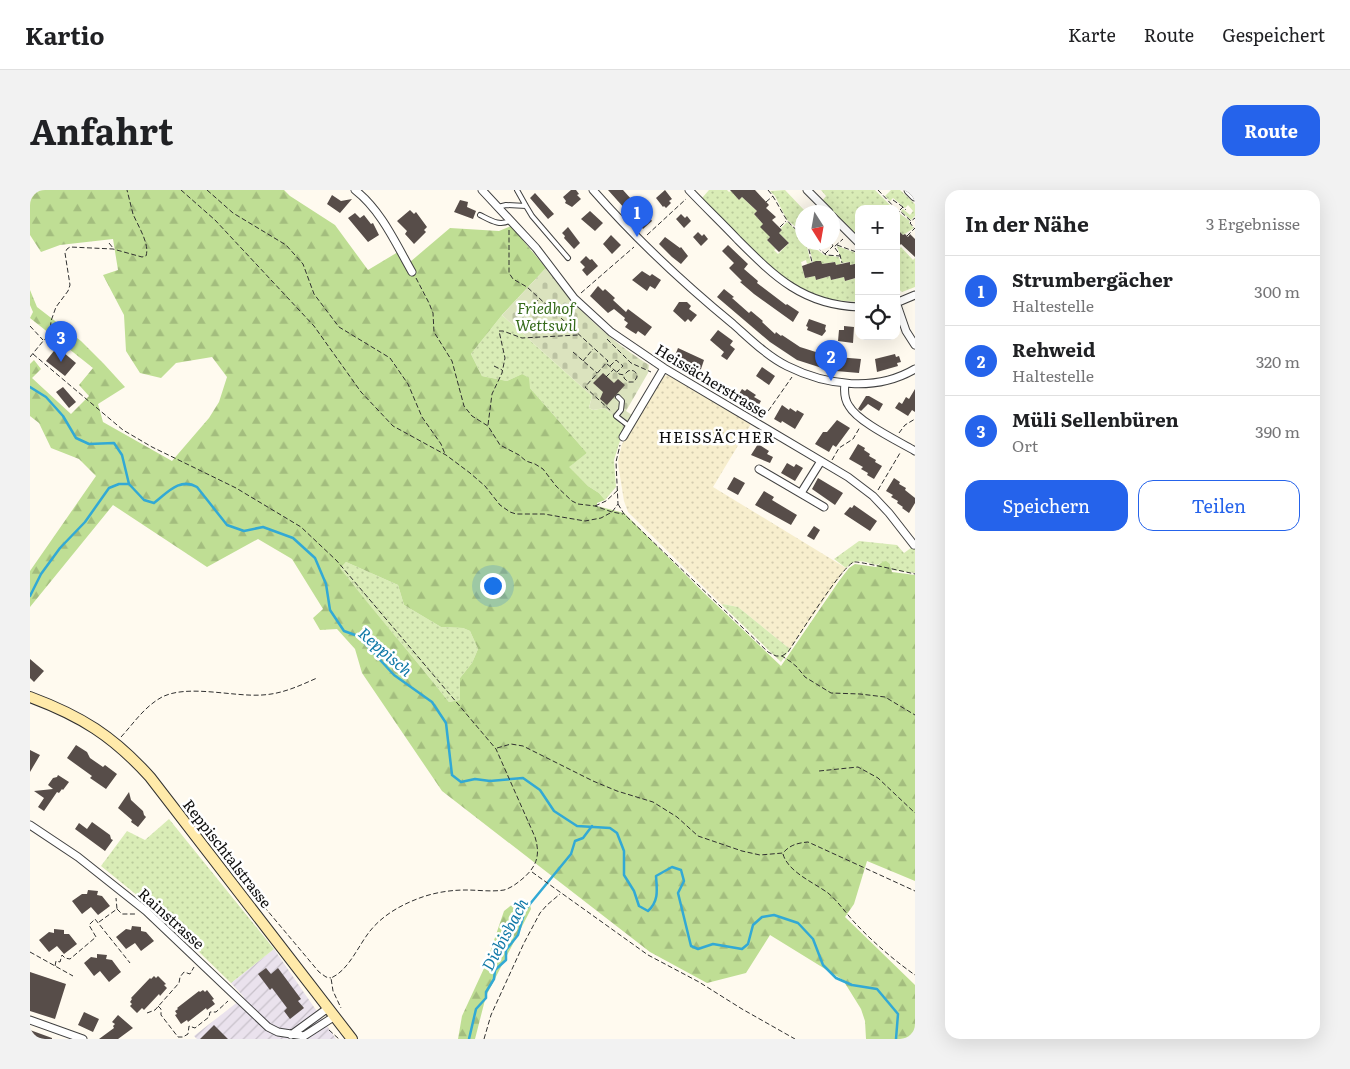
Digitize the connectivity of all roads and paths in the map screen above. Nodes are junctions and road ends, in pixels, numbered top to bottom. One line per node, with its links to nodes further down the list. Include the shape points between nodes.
1 (127, 190): 42 (path, via 148,252 142,257)
2 (181, 190): 96 (path, via 215,220 314,326 361,392 393,426)
3 (206, 190): 96 (path, via 233,213 286,245 303,264 314,294 339,327 390,358 408,384 422,417)
4 (355, 190): 53 (street, via 380,219)
5 (482, 190): 20 (street, Heissächerstrasse)
6 (517, 190): 19 (lane)
7 (593, 190): 78 (street, via 647,248 705,301 776,360)
8 (768, 190): 13 (path)
9 (807, 190): 17 (street)
10 (878, 190): 18 (path)
11 (909, 190): 14 (street)
12 (689, 193): 35 (path); 58 (street, via 778,279 802,294 829,304)
13 (773, 196): 16 (path); 27 (path)
14 (915, 196)
15 (893, 200): 21 (path)
16 (766, 202)
17 (822, 205)
18 (892, 205)
19 (526, 206): 20 (lane); 50 (lane)
20 (498, 207): 26 (street, Heissächerstrasse)
21 (903, 208): 22 (path); 23 (path)
22 (906, 210)
23 (900, 211): 28 (path)
24 (480, 216): 26 (lane, via 498,223)
25 (915, 218): 28 (path)
26 (511, 220): 74 (street, Heissächerstrasse, via 585,308 611,332)
27 (787, 221): 30 (path); 31 (path)
28 (911, 221): 32 (path)
29 (840, 224): 37 (street)
30 (795, 227)
31 (780, 228)
32 (915, 228): 33 (path)
33 (907, 236)
34 (508, 238): 56 (path, via 509,273)
35 (643, 238)
36 (843, 238): 38 (path)
37 (855, 239)
38 (840, 241)
39 (109, 243): 42 (path)
40 (635, 246): 54 (path)
41 (840, 246): 47 (path)
42 (113, 249): 64 (path, via 67,249 70,285 56,307 50,336)
43 (809, 250): 51 (path)
44 (820, 250): 48 (path)
45 (829, 250): 48 (path)
46 (836, 250): 49 (path)
47 (855, 252)
48 (824, 254): 49 (path)
49 (840, 256): 52 (path)
50 (568, 258)
51 (812, 262)
52 (842, 264)
53 (412, 272): 89 (path, via 429,303 434,332 452,361 464,406 472,416)
54 (580, 294)
55 (915, 295): 57 (street)
56 (540, 299): 60 (path); 62 (path)
57 (900, 301)
58 (855, 307)
59 (900, 314): 65 (street)
60 (520, 321)
61 (30, 326): 64 (path)
62 (579, 335): 66 (path); 77 (path, via 522,338 499,331 506,355)
63 (602, 335): 82 (path, via 631,363)
64 (44, 340): 68 (path)
65 (915, 345)
66 (594, 348): 70 (path); 71 (path, via 608,361)
67 (573, 352): 70 (path)
68 (33, 354): 69 (path); 115 (path, via 137,439 236,488 301,527 337,561)
69 (30, 356)
70 (583, 361): 80 (path)
71 (606, 363): 73 (path); 80 (path)
72 (494, 366): 77 (path)
73 (610, 366): 75 (path); 79 (path, via 616,360 623,366)
74 (664, 368): 82 (street); 88 (street, Heissächerstrasse)
75 (613, 369): 79 (path); 83 (path)
76 (915, 369): 84 (street, via 886,381)
77 (502, 370): 89 (path, via 492,394)
78 (798, 371): 84 (street); 88 (path)
79 (616, 372): 81 (path)
80 (597, 373): 86 (path, via 585,387)
81 (624, 375): 81 (path, via 631,383 637,377 633,370)
82 (659, 375): 90 (street)
83 (606, 377)
84 (844, 383): 95 (street, via 848,406 858,417)
85 (618, 397): 86 (lane, via 623,406)
86 (616, 416): 90 (lane)
87 (915, 418): 92 (path)
88 (758, 424): 97 (street, Heissächerstrasse)
89 (488, 426): 104 (path, via 500,445 536,464 572,501)
90 (630, 426): 93 (street)
91 (861, 426): 98 (path, via 853,439 839,448)
92 (901, 431)
93 (623, 437): 100 (path, via 616,462)
94 (902, 449): 101 (path)
95 (915, 451)
96 (446, 455): 106 (path, via 478,479 510,512 585,521)
97 (821, 461): 102 (street); 108 (street, Heissächerstrasse, via 873,496)
98 (832, 461)
99 (759, 469): 102 (street)
100 (619, 490): 103 (path); 104 (path)
101 (877, 490)
102 (802, 493): 105 (street)
103 (618, 504): 106 (path); 107 (path)
104 (595, 506): 106 (path)
105 (824, 507)
106 (612, 512): 107 (path)
107 (624, 514): 110 (path, via 768,652)
108 (914, 545)
109 (915, 574): 110 (path, via 859,561 850,564)
110 (782, 656): 113 (path, via 805,677 831,693 885,698)
111 (317, 678): 114 (path, via 296,688 263,696 198,692 164,696 143,711)
112 (30, 697): 114 (main road, Reppischtalstrasse, via 94,727)
113 (915, 715)
114 (116, 743): 137 (main road, Reppischtalstrasse, via 150,777)
115 (496, 748): 119 (path, via 511,744 524,746 593,781 653,802 698,836 725,846 760,854); 120 (path, via 538,846 536,864)
116 (819, 771): 117 (path, via 858,767 878,778)
117 (915, 813)
118 (30, 825): 140 (street, Rainstrasse, via 146,911 268,1027)
119 (782, 853): 122 (path, via 788,847 808,842); 132 (path, via 792,870 830,895 858,926)
120 (531, 871): 123 (path); 134 (path, via 506,889 452,891 403,905 379,921 343,970)
121 (238, 875): 134 (path, via 319,972)
122 (915, 891)
123 (560, 893): 143 (path, via 540,913 524,943 491,1015); 144 (path, via 648,955)
124 (116, 896): 125 (path)
125 (117, 909): 126 (path, via 122,914); 127 (path)
126 (142, 916)
127 (98, 923): 129 (path); 130 (path, via 95,919 89,925 96,937 70,959 62,955)
128 (30, 952): 130 (path)
129 (130, 963)
130 (55, 966): 133 (path)
131 (190, 974): 136 (path, via 184,972 180,983)
132 (915, 975)
133 (73, 976)
134 (331, 978): 137 (path)
135 (229, 999): 136 (path, via 195,1028 189,1026 188,1034 183,1037 178,1037)
136 (158, 1006): 138 (path)
137 (335, 1012): 140 (street); 140 (street, Rainstrasse, via 304,1036); 142 (main road, Reppischtalstrasse)
138 (147, 1013)
139 (30, 1020): 141 (street)
140 (292, 1037)
141 (83, 1039)
142 (352, 1039)
143 (484, 1039)
144 (795, 1039)

